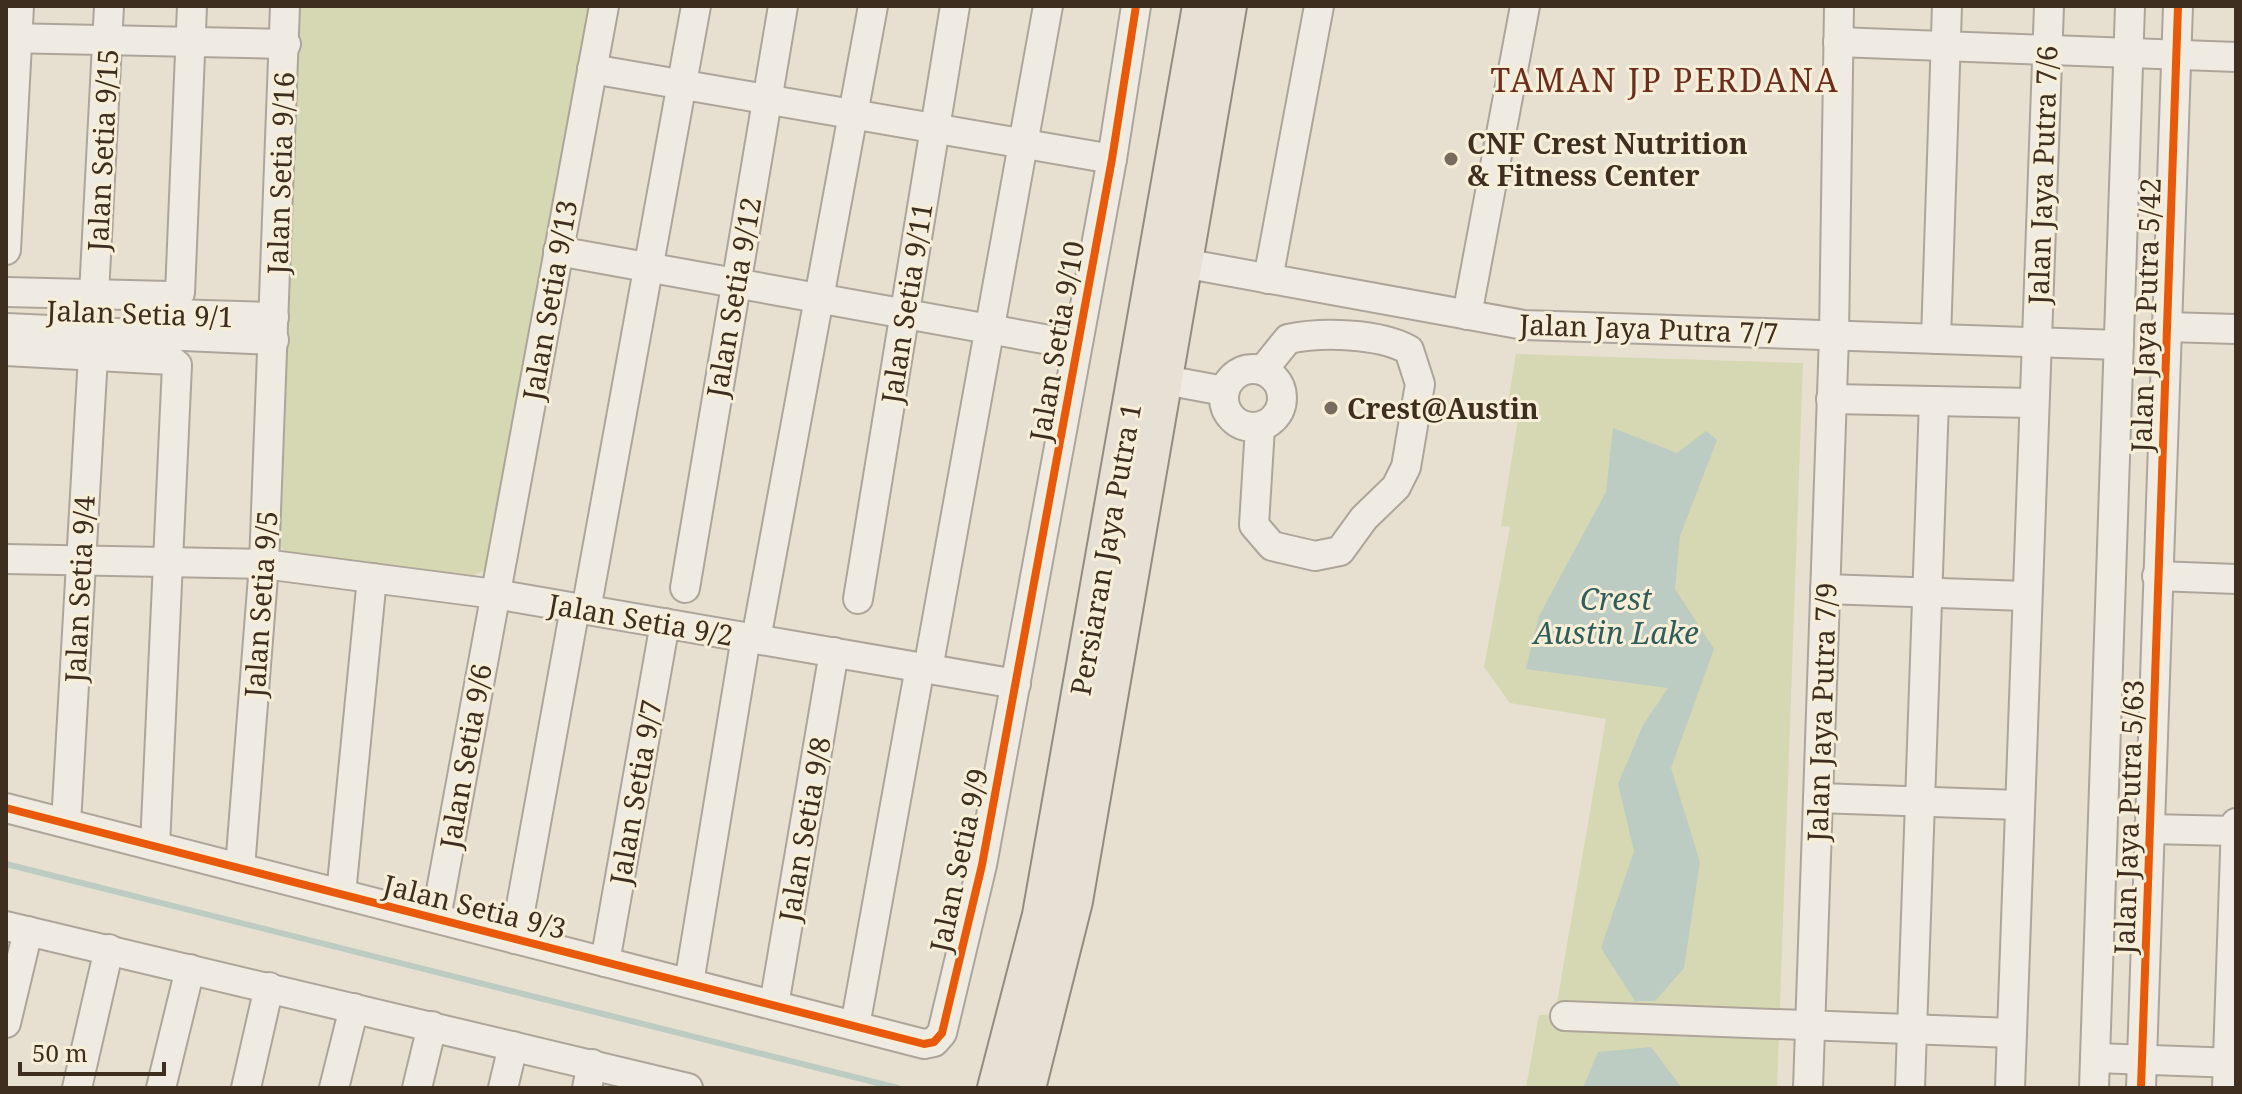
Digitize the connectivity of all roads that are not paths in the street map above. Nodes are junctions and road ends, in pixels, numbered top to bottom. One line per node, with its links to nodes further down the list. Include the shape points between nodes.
1 (19, 6): 21 (street)
2 (109, 6): 22 (street, Jalan Setia 9/15)
3 (192, 6): 23 (street)
4 (285, 6): 25 (street, Jalan Setia 9/16)
5 (604, 6): 31 (street, Jalan Setia 9/13)
6 (696, 6): 32 (street)
7 (783, 6): 33 (street, Jalan Setia 9/12)
8 (873, 6): 34 (street)
9 (955, 6): 35 (street, Jalan Setia 9/11)
10 (1048, 6): 36 (street)
11 (1136, 6): 37 (street, Jalan Setia 9/10)
12 (1200, 6): 129 (main road, Persiaran Jaya Putra 1, via 1040,915)
13 (1229, 6): 40 (main road, Persiaran Jaya Putra 1)
14 (1319, 6): 42 (street)
15 (1525, 6): 49 (street)
16 (1839, 6): 24 (street, Jalan Jaya Putra 7/9)
17 (1947, 6): 26 (street)
18 (2049, 6): 27 (street, Jalan Jaya Putra 7/6)
19 (2130, 6): 28 (street)
20 (2178, 6): 29 (street, Jalan Jaya Putra 5/42)
21 (12, 38): 22 (street); 38 (street)
22 (108, 40): 23 (street); 45 (street, Jalan Setia 9/15)
23 (190, 42): 25 (street); 45 (street, via 180,293)
24 (1838, 42): 26 (street); 55 (street, Jalan Jaya Putra 7/9)
25 (286, 44): 52 (street, Jalan Setia 9/16)
26 (1946, 47): 27 (street); 56 (street)
27 (2047, 52): 28 (street); 57 (street, Jalan Jaya Putra 7/6)
28 (2129, 54): 29 (street); 59 (street)
29 (2177, 55): 30 (street); 50 (street, Jalan Jaya Putra 5/42)
30 (2236, 57)
31 (592, 69): 32 (street); 39 (street, Jalan Setia 9/13)
32 (682, 85): 33 (street); 41 (street)
33 (767, 99): 34 (street); 43 (street, Jalan Setia 9/12)
34 (853, 114): 35 (street); 46 (street)
35 (936, 129): 36 (street); 48 (street, Jalan Setia 9/11)
36 (1023, 144): 37 (street); 53 (street)
37 (1112, 159): 58 (street, Jalan Setia 9/10)
38 (6, 250)
39 (558, 251): 41 (street); 79 (street, Jalan Setia 9/13)
40 (1183, 263): 42 (street, Jalan Jaya Putra 7/7); 63 (main road, Persiaran Jaya Putra 1)
41 (649, 267): 43 (street); 82 (street)
42 (1268, 279): 49 (street, Jalan Jaya Putra 7/7)
43 (735, 283): 46 (street); 76 (street, Jalan Setia 9/12)
44 (6, 292): 45 (street)
45 (94, 294)
46 (819, 298): 48 (street); 84 (street)
47 (6, 308): 52 (street, Jalan Setia 9/1)
48 (904, 313): 53 (street); 81 (street, Jalan Setia 9/11)
49 (1467, 315): 55 (street, Jalan Jaya Putra 7/7, via 1524,325)
50 (2167, 327): 54 (street); 73 (street, Jalan Jaya Putra 5/42)
51 (6, 328): 52 (street, Jalan Setia 9/1)
52 (274, 329): 72 (street, Jalan Setia 9/5)
53 (989, 329): 58 (street); 86 (street)
54 (2236, 329)
55 (1834, 336): 56 (street, Jalan Jaya Putra 7/7); 65 (street, Jalan Jaya Putra 7/9)
56 (1936, 339): 57 (street, Jalan Jaya Putra 7/7)
57 (2035, 343): 59 (street, Jalan Jaya Putra 7/7); 67 (street, Jalan Jaya Putra 7/6)
58 (1077, 345): 87 (street, Jalan Setia 9/10)
59 (2119, 345): 118 (street)
60 (6, 351): 61 (street)
61 (93, 356): 70 (street, Jalan Setia 9/4); 71 (street, via 171,360 177,365)
62 (1263, 370): 64 (street, via 1243,370); 68 (street, via 1278,382 1282,399 1275,417); 68 (street, via 1288,339 1330,335 1397,343 1409,350 1420,384 1406,467 1396,487 1340,551 1328,556 1272,546 1254,525)
63 (1165, 380): 64 (street); 130 (main road, Persiaran Jaya Putra 1, via 1075,901)
64 (1224, 391): 68 (street, via 1232,419)
65 (1831, 399): 66 (street); 77 (street, Jalan Jaya Putra 7/9)
66 (1934, 401): 67 (street); 78 (street)
67 (2033, 403): 80 (street, Jalan Jaya Putra 7/6)
68 (1260, 427)
69 (6, 559): 70 (street, Jalan Setia 9/2)
70 (81, 560): 71 (street, Jalan Setia 9/2); 92 (street, Jalan Setia 9/4)
71 (169, 562): 72 (street, Jalan Setia 9/2); 96 (street)
72 (264, 564): 74 (street, Jalan Setia 9/2); 97 (street, Jalan Setia 9/5)
73 (2157, 576): 75 (street); 94 (street, Jalan Jaya Putra 5/63)
74 (372, 578): 79 (street, Jalan Setia 9/2); 98 (street)
75 (2236, 579)
76 (685, 588)
77 (1825, 589): 78 (street); 88 (street, Jalan Jaya Putra 7/9)
78 (1927, 593): 80 (street); 89 (street)
79 (495, 594): 82 (street, Jalan Setia 9/2); 99 (street, Jalan Setia 9/6)
80 (2026, 596): 90 (street, Jalan Jaya Putra 7/6)
81 (858, 599)
82 (581, 609): 83 (street, Jalan Setia 9/2); 101 (street)
83 (665, 623): 84 (street, Jalan Setia 9/2); 103 (street, Jalan Setia 9/7)
84 (751, 638): 85 (street, Jalan Setia 9/2); 105 (street)
85 (834, 652): 86 (street, Jalan Setia 9/2); 107 (street, Jalan Setia 9/8)
86 (924, 668): 87 (street, Jalan Setia 9/2); 112 (street)
87 (1016, 684): 116 (street, Jalan Setia 9/9, via 982,865 942,1033)
88 (1818, 798): 89 (street); 113 (street, Jalan Jaya Putra 7/9)
89 (1920, 802): 90 (street); 114 (street)
90 (2019, 805): 115 (street, Jalan Jaya Putra 7/6)
91 (6, 808): 92 (street, Jalan Setia 9/3)
92 (66, 823): 96 (street, Jalan Setia 9/3)
93 (2236, 823): 95 (street)
94 (2149, 829): 95 (street); 119 (street, Jalan Jaya Putra 5/63)
95 (2236, 831): 120 (street)
96 (155, 846): 97 (street, Jalan Setia 9/3)
97 (240, 868): 98 (street, Jalan Setia 9/3)
98 (341, 894): 99 (street, Jalan Setia 9/3)
99 (436, 918): 101 (street, Jalan Setia 9/3)
100 (17, 929): 102 (street); 110 (street)
101 (515, 939): 103 (street, Jalan Setia 9/3)
102 (109, 949): 104 (street); 123 (street)
103 (605, 962): 105 (street, Jalan Setia 9/3)
104 (190, 969): 106 (street); 124 (street)
105 (689, 983): 107 (street, Jalan Setia 9/3)
106 (269, 987): 108 (street); 125 (street)
107 (774, 1005): 112 (street, Jalan Setia 9/3)
108 (354, 1008): 111 (street); 126 (street)
109 (1565, 1016): 113 (street)
110 (6, 1023)
111 (432, 1026): 117 (street); 127 (street)
112 (855, 1026): 116 (street, Jalan Setia 9/3)
113 (1810, 1026): 114 (street); 131 (street, Jalan Jaya Putra 7/9)
114 (1912, 1029): 115 (street); 132 (street)
115 (2012, 1033): 133 (street, Jalan Jaya Putra 7/6)
116 (934, 1042)
117 (513, 1046): 121 (street); 128 (street)
118 (2095, 1058): 119 (street); 134 (street)
119 (2142, 1059): 120 (street); 135 (street, Jalan Jaya Putra 5/63)
120 (2230, 1071)
121 (590, 1076): 122 (street)
122 (680, 1087)
123 (77, 1088)
124 (161, 1088)
125 (246, 1088)
126 (334, 1088)
127 (417, 1088)
128 (503, 1088)
129 (995, 1088)
130 (1028, 1088)
131 (1808, 1088)
132 (1910, 1088)
133 (2010, 1088)
134 (2094, 1088)
135 (2141, 1088)

